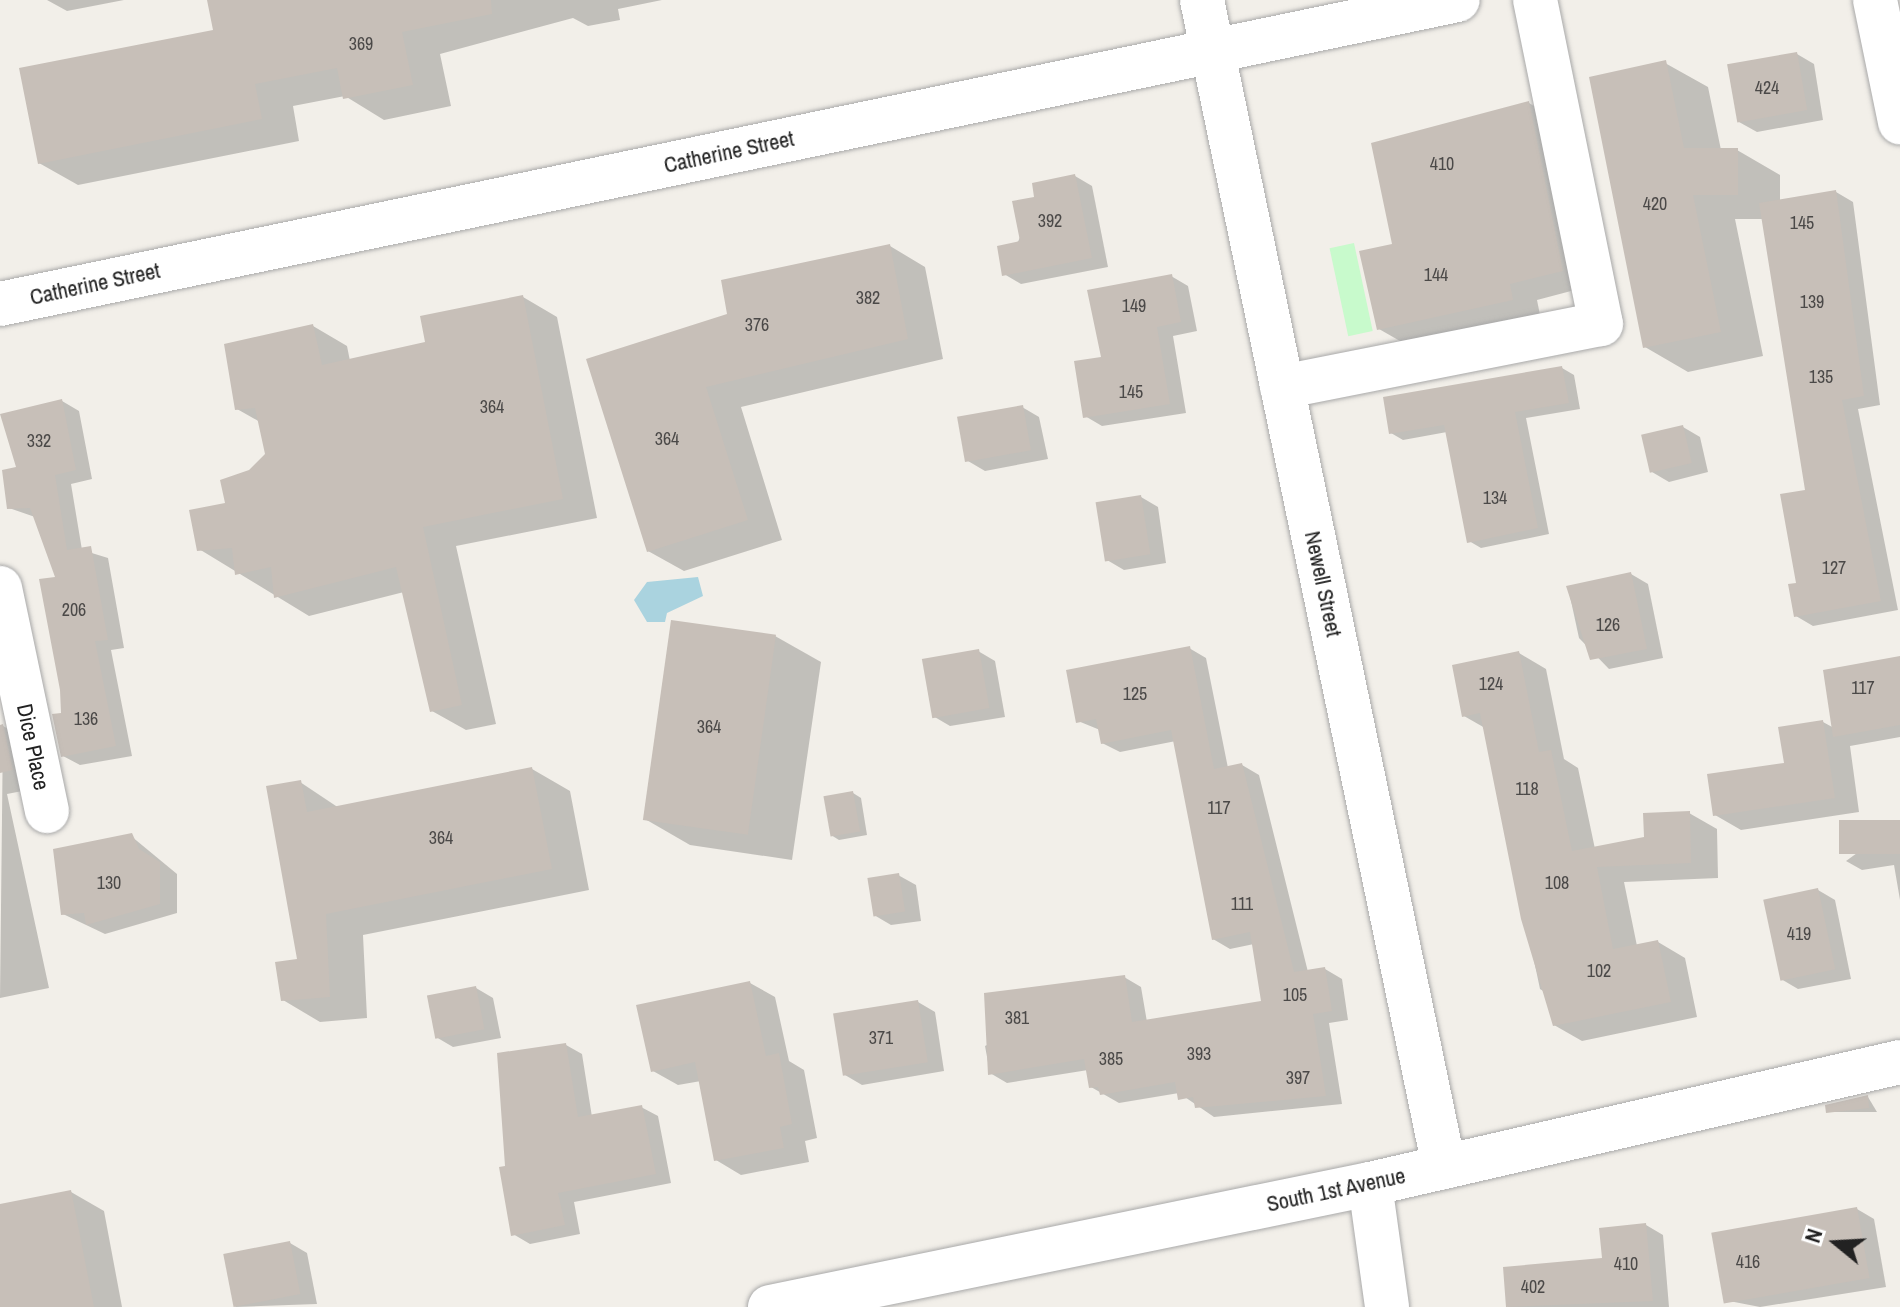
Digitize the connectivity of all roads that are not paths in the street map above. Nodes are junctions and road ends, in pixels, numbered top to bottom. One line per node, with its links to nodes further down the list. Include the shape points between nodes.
1 (1202, 0): 5 (street, Newell Street)
2 (1458, 0): 5 (street, Catherine Street)
3 (1535, 0): 8 (street, via 1601,324)
4 (1875, 0): 6 (street)
5 (1213, 51): 7 (street, Catherine Street); 8 (street, Newell Street)
6 (1900, 122)
7 (0, 304)
8 (1282, 387): 12 (street, Newell Street)
9 (0, 588): 10 (street, Dice Place)
10 (47, 811)
11 (1900, 1062): 12 (street, South 1st Avenue)
12 (1444, 1167): 13 (street, South 1st Avenue)
13 (1370, 1184): 14 (street, South 1st Avenue); 15 (street)
14 (770, 1307)
15 (1387, 1307)

